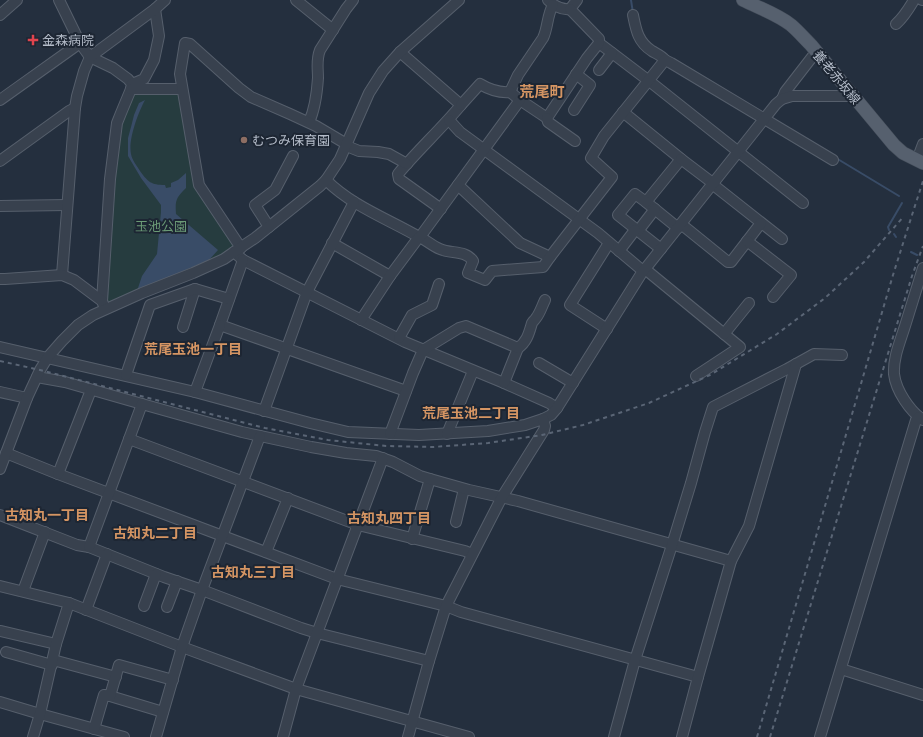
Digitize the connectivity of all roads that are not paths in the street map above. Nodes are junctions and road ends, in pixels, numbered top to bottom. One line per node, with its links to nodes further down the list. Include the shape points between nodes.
1 (1, 0): 12 (street)
2 (17, 0): 12 (street)
3 (59, 0): 19 (street)
4 (165, 0): 13 (street)
5 (296, 0): 18 (street)
6 (353, 0): 18 (street)
7 (459, 0): 21 (street)
8 (577, 0): 14 (street)
9 (743, 0): 22 (main road, 養老赤坂線, via 790,24)
10 (914, 0): 17 (street)
11 (550, 2): 14 (street, via 564,10); 31 (street, via 546,32)
12 (8, 8): 15 (street)
13 (155, 8): 24 (street); 29 (street, via 159,36 154,60 144,79)
14 (570, 9): 20 (street)
15 (0, 15)
16 (633, 15): 25 (street, via 642,43)
17 (896, 24)
18 (333, 30): 43 (street, via 318,56 317,90)
19 (80, 43): 24 (street); 34 (street)
20 (599, 43): 23 (street); 27 (street)
21 (400, 52): 36 (street); 46 (street, via 383,71 369,93)
22 (816, 52): 32 (main road, 養老赤坂線); 33 (street)
23 (612, 53): 26 (street); 28 (street)
24 (90, 57): 29 (street, via 113,68 128,79); 37 (street)
25 (665, 60): 28 (street); 41 (street)
26 (599, 70)
27 (576, 74): 38 (street, via 590,85); 40 (street)
28 (648, 81): 39 (street); 48 (street)
29 (132, 86): 30 (street); 93 (street, via 118,123 110,179)
30 (182, 89): 43 (street, via 180,74 185,43 190,44 251,97); 76 (street, via 199,185)
31 (510, 92): 35 (street); 36 (street, via 486,88 480,84)
32 (853, 97): 33 (street, via 792,96); 53 (main road, 養老赤坂線, via 894,145 903,153)
33 (782, 99): 41 (street)
34 (0, 100)
35 (520, 100): 40 (street); 47 (street)
36 (461, 105): 42 (street)
37 (75, 108): 52 (street); 61 (street)
38 (574, 110)
39 (623, 112): 50 (street); 65 (street, via 591,158 612,177)
40 (546, 118): 44 (street)
41 (764, 119): 48 (street); 51 (street)
42 (449, 120): 47 (street); 54 (street)
43 (309, 122): 46 (street)
44 (574, 141)
45 (923, 144): 53 (street)
46 (346, 145): 54 (street, via 359,151 389,154); 55 (street, via 340,160)
47 (484, 150): 57 (street); 65 (street)
48 (738, 151): 56 (street); 60 (street)
49 (293, 156): 68 (street, via 275,190 255,205)
50 (681, 159): 56 (street); 59 (street)
51 (833, 160)
52 (0, 161)
53 (920, 161)
54 (407, 164): 63 (street, via 398,174 399,179)
55 (326, 180): 58 (street); 68 (street)
56 (713, 184): 66 (street); 67 (street)
57 (458, 185): 63 (street); 78 (street, via 520,243)
58 (354, 202): 70 (street); 73 (street)
59 (646, 202): 64 (street); 69 (street, via 635,194 618,215)
60 (803, 203)
61 (67, 205): 62 (street); 82 (street)
62 (0, 206)
63 (441, 209): 70 (street)
64 (655, 210): 67 (street); 69 (street)
65 (579, 220): 74 (street); 78 (street)
66 (761, 223): 71 (street); 72 (street)
67 (679, 226): 72 (street, via 728,262 731,262); 75 (street)
68 (269, 227): 76 (street)
69 (637, 230): 75 (street); 77 (street)
70 (419, 237): 78 (street, via 441,250 459,252 471,257 473,261 468,273 485,280 492,271 543,267); 83 (street)
71 (782, 239)
72 (747, 241): 89 (street, via 791,275)
73 (332, 243): 83 (street); 87 (street)
74 (609, 243): 77 (street); 97 (street, via 570,305)
75 (661, 249): 81 (street)
76 (238, 250): 79 (street); 93 (street, via 193,273)
77 (619, 251): 81 (street)
78 (550, 257)
79 (243, 260): 87 (street); 90 (street)
80 (923, 268): 88 (street)
81 (644, 270): 97 (street); 98 (street)
82 (62, 275): 84 (street); 93 (street, via 74,280)
83 (390, 276): 94 (street)
84 (0, 278)
85 (439, 284): 99 (street, via 432,305 412,315)
86 (195, 289): 90 (street); 96 (street); 109 (street, via 150,306)
87 (307, 292): 94 (street); 101 (street)
88 (919, 296): 123 (street, via 896,356 894,375 905,403)
89 (772, 297)
90 (229, 299): 95 (street)
91 (544, 300): 102 (street, via 527,338)
92 (749, 303): 98 (street)
93 (104, 305): 105 (street, via 78,325)
94 (361, 320): 99 (street)
95 (220, 324): 101 (street); 117 (street)
96 (182, 327)
97 (607, 329): 113 (street)
98 (724, 334): 110 (street, via 740,347)
99 (399, 338): 103 (street)
100 (0, 347): 105 (street)
101 (286, 348): 115 (street); 121 (street)
102 (518, 348): 103 (street, via 466,326); 112 (street)
103 (423, 350): 108 (street); 115 (street)
104 (842, 355): 107 (street, via 814,354)
105 (48, 357): 109 (street); 111 (street)
106 (539, 363): 113 (street)
107 (796, 364): 144 (street, via 713,407); 149 (street, via 749,526)
108 (473, 371): 112 (street); 125 (street)
109 (126, 375): 117 (street)
110 (696, 376)
111 (36, 377): 114 (street); 118 (street)
112 (504, 383): 120 (street)
113 (573, 383): 120 (street)
114 (91, 390): 119 (street); 131 (street)
115 (406, 391): 124 (street)
116 (0, 392): 118 (street)
117 (195, 392): 121 (street)
118 (27, 398): 128 (street)
119 (142, 404): 126 (street); 127 (street)
120 (557, 408): 122 (street)
121 (264, 411): 124 (street, via 348,432)
122 (543, 419): 125 (street, via 525,425 488,431); 136 (street, via 545,426 542,435)
123 (921, 419): 169 (street, via 916,420)
124 (390, 434): 125 (street)
125 (447, 434)
126 (260, 436): 129 (street); 133 (street)
127 (129, 439): 133 (street); 135 (street)
128 (6, 453): 130 (street); 131 (street)
129 (382, 458): 132 (street); 140 (street)
130 (0, 469)
131 (58, 474): 135 (street)
132 (430, 479): 134 (street); 143 (street)
133 (242, 481): 137 (street); 142 (street)
134 (464, 489): 136 (street); 139 (street)
135 (109, 493): 142 (street); 145 (street)
136 (502, 497): 144 (street); 148 (street)
137 (288, 498): 140 (street); 146 (street)
138 (0, 515): 141 (street)
139 (456, 522)
140 (358, 525): 143 (street); 151 (street)
141 (45, 532): 145 (street); 155 (street)
142 (223, 536): 146 (street); 154 (street)
143 (412, 539): 148 (street)
144 (672, 544): 149 (street); 166 (street)
145 (89, 547): 147 (street)
146 (266, 552): 151 (street)
147 (107, 554): 150 (street); 160 (street)
148 (472, 554): 158 (street)
149 (731, 561): 171 (street)
150 (156, 574): 152 (street); 157 (street)
151 (337, 579): 158 (street); 162 (street)
152 (177, 581): 154 (street); 159 (street)
153 (0, 586): 155 (street)
154 (202, 590): 162 (street); 164 (street)
155 (23, 591): 156 (street)
156 (69, 602): 160 (street); 163 (street)
157 (144, 606)
158 (446, 606): 166 (street); 167 (street)
159 (167, 607)
160 (86, 610): 164 (street)
161 (1, 631): 163 (street)
162 (317, 633): 167 (street); 173 (street)
163 (56, 644): 168 (street)
164 (182, 647): 172 (street); 173 (street)
165 (6, 652): 168 (street)
166 (635, 660): 171 (street); 187 (street)
167 (429, 661): 179 (street)
168 (52, 663): 170 (street); 178 (street)
169 (841, 668): 174 (street); 189 (street)
170 (116, 677): 172 (street, via 120,665); 175 (street)
171 (698, 677): 188 (street)
172 (173, 680): 177 (street)
173 (296, 689): 179 (street); 184 (street)
174 (923, 695)
175 (110, 696): 177 (street); 180 (street, via 104,694)
176 (0, 702): 178 (street)
177 (163, 712): 183 (street)
178 (40, 714): 180 (street); 181 (street)
179 (413, 721): 185 (street); 186 (street)
180 (94, 729): 182 (street)
181 (33, 737)
182 (124, 737)
183 (156, 737)
184 (283, 737)
185 (408, 737)
186 (469, 737)
187 (614, 737)
188 (682, 737)
189 (820, 737)

